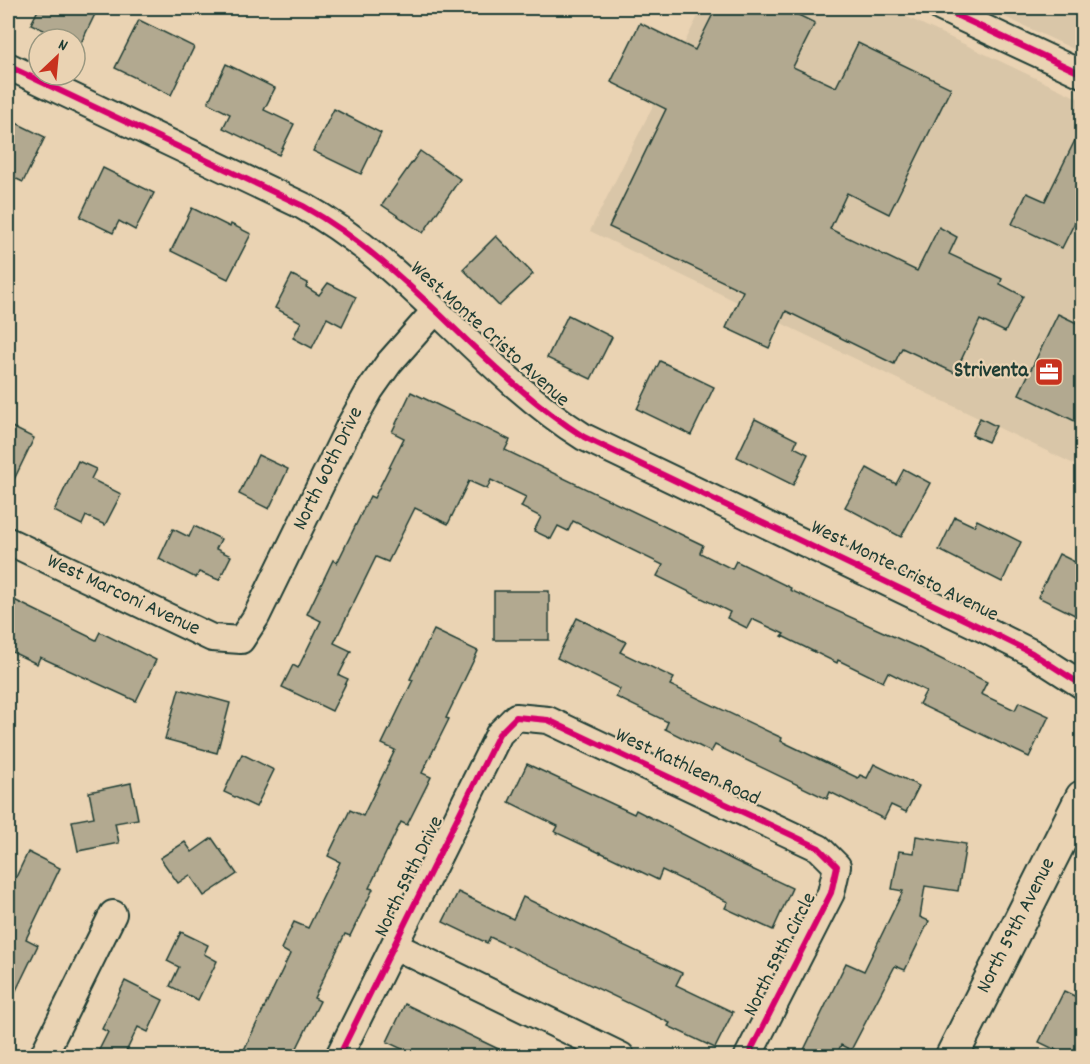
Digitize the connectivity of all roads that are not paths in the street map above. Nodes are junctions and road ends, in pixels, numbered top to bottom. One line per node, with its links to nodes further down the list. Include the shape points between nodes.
1 (940, 8): 3 (street)
2 (8, 66): 4 (street, West Monte Cristo Avenue, via 331,222)
3 (1083, 74)
4 (435, 311): 6 (street, North 60th Drive, via 370,390); 7 (street, West Monte Cristo Avenue, via 524,394 584,437 980,627)
5 (8, 541): 6 (street, West Marconi Avenue, via 212,638)
6 (241, 640)
7 (1083, 685)
8 (516, 717): 10 (street, West Kathleen Road, via 548,720 819,848); 12 (street, North 59th Drive, via 499,734)
9 (1083, 796): 17 (main road, North 59th Avenue)
10 (837, 866): 16 (street, North 59th Circle, via 831,893)
11 (113, 914): 13 (street)
12 (395, 946): 14 (street, North 59th Drive); 15 (street)
13 (43, 1056)
14 (339, 1056)
15 (621, 1056)
16 (748, 1056)
17 (952, 1056)

